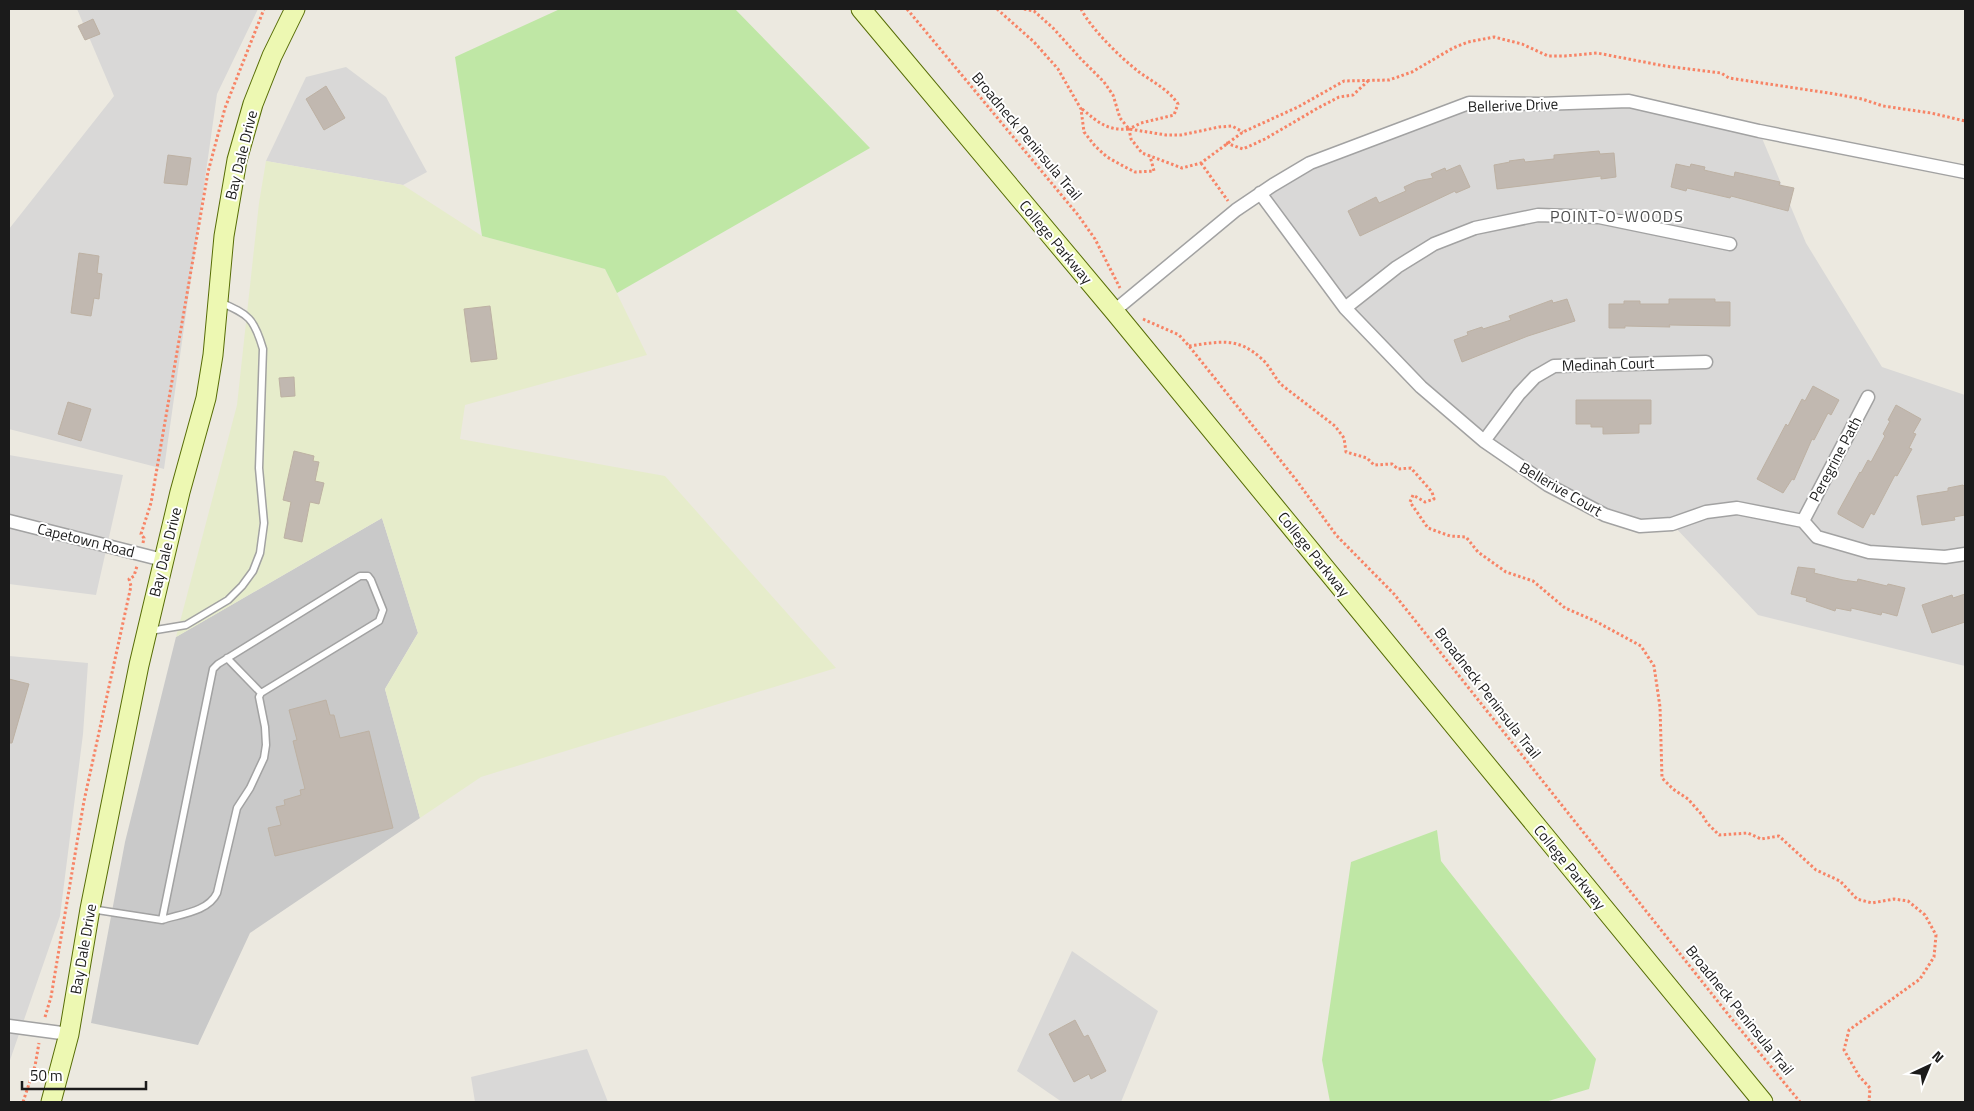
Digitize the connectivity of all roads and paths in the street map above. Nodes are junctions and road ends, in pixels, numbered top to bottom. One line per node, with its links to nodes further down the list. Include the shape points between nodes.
1 (295, 9): 20 (main road, Bay Dale Drive, via 253,104 237,160 224,236)
2 (861, 9): 22 (main road, College Parkway)
3 (907, 9): 19 (path, Broadneck Peninsula Trail, via 1078,215 1095,239)
4 (997, 9): 8 (path, via 1017,25 1058,69)
5 (1024, 9): 10 (path, via 1034,11 1053,28 1104,82 1113,95 1120,118)
6 (1081, 9): 10 (path, via 1089,24 1137,70 1173,95 1178,104 1174,115)
7 (1369, 80): 9 (path, via 1389,80 1412,72 1468,42 1494,37 1522,44 1548,56 1612,55 1862,99); 11 (path, via 1344,81); 12 (path, via 1353,95 1318,108 1243,149)
8 (1081, 109): 10 (path, via 1101,124 1116,130); 13 (path, via 1084,132 1107,157 1135,172 1154,172)
9 (1965, 121)
10 (1129, 129): 11 (path, via 1181,135 1232,126); 13 (path, via 1131,139 1142,153)
11 (1243, 132): 12 (path)
12 (1226, 143): 14 (path)
13 (1150, 156): 14 (path, via 1182,168)
14 (1201, 163): 17 (path)
15 (1965, 172): 16 (street, Bellerive Drive, via 1629,101 1469,103 1310,163)
16 (1260, 193): 17 (street, Bellerive Drive); 21 (street, Bellerive Court)
17 (1236, 210): 22 (street, Bellerive Drive)
18 (1730, 244): 21 (street, via 1599,217 1538,215 1475,228 1434,244 1397,267)
19 (1117, 285)
20 (218, 301): 31 (main road, Bay Dale Drive, via 206,398); 32 (lane, via 243,312 252,321 263,349 259,468 264,522 260,553 253,571 228,600 186,625)
21 (1345, 308): 27 (street, Bellerive Court, via 1421,388)
22 (1114, 311): 40 (main road, College Parkway)
23 (1142, 318): 24 (path, Broadneck Peninsula Trail, via 1174,332)
24 (1189, 346): 41 (path, Broadneck Peninsula Trail, via 1336,535 1394,594); 42 (path, via 1229,341 1246,347 1262,358 1283,386 1335,426 1344,438 1346,452 1367,458 1374,464 1411,468 1432,492 1434,499 1425,502 1412,495 1410,502 1428,528 1450,536 1466,537 1478,552 1506,572 1533,581 1565,608 1641,646 1654,666 1660,707 1662,778 1688,799 1719,835 1748,832 1762,839 1779,836 1816,870 1840,880 1857,899 1872,903 1894,899 1908,902 1925,915 1936,935 1934,957 1920,979 1849,1030 1844,1050 1870,1088)
25 (1706, 362): 27 (street, Medinah Court, via 1554,366 1535,377 1519,394)
26 (1868, 397): 29 (street, Peregrine Path)
27 (1484, 441): 29 (street, Bellerive Court, via 1548,485 1605,515 1640,526 1672,524 1706,512 1737,508)
28 (9, 521): 31 (street, Capetown Road)
29 (1803, 521): 30 (street, via 1817,537 1869,552 1945,557)
30 (1965, 554)
31 (163, 560): 32 (main road, Bay Dale Drive)
32 (146, 631): 35 (main road, Bay Dale Drive)
33 (227, 658): 34 (lane); 34 (lane, via 360,576 368,576 383,610 379,621); 36 (lane, via 213,669)
34 (261, 693): 36 (lane, via 266,744 264,758 236,808 217,894 214,900 202,907)
35 (90, 909): 36 (lane); 38 (main road, Bay Dale Drive)
36 (162, 920)
37 (9, 1026): 38 (street)
38 (69, 1034): 39 (main road, Bay Dale Drive)
39 (51, 1102)
40 (1763, 1102)
41 (1800, 1102)
42 (1869, 1102)

